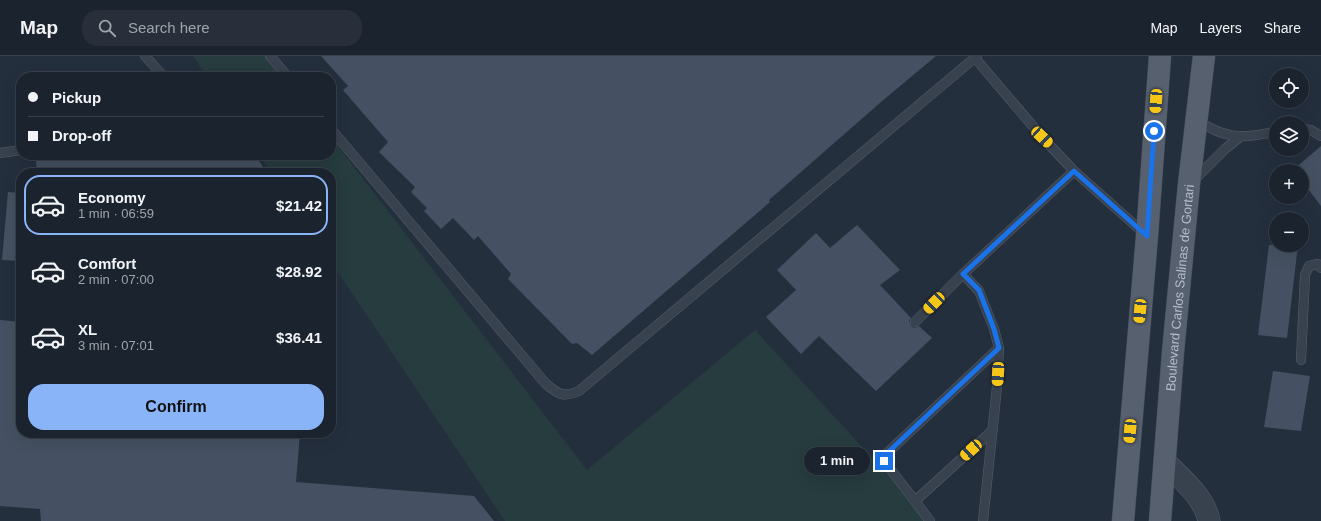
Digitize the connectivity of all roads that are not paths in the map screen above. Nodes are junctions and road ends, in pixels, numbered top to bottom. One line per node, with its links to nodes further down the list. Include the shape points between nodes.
1 (145, 56): 6 (lane)
2 (270, 56): 7 (lane)
3 (1160, 56): 18 (main road)
4 (1204, 56): 8 (main road, Boulevard Carlos Salinas de Gortari)
5 (976, 57): 11 (lane, via 579,391 568,396 558,394 544,383); 16 (lane, via 1042,137)
6 (159, 72)
7 (284, 72)
8 (1198, 121): 13 (lane, via 1216,131); 17 (main road, Boulevard Carlos Salinas de Gortari)
9 (1309, 130): 12 (lane)
10 (1269, 133): 13 (lane)
11 (336, 135)
12 (1321, 136)
13 (1240, 137): 17 (lane)
14 (16, 151): 15 (lane)
15 (0, 153)
16 (1074, 171): 18 (lane); 20 (lane)
17 (1190, 184): 25 (main road, Boulevard Carlos Salinas de Gortari)
18 (1147, 236): 29 (main road)
19 (1321, 268): 23 (lane, via 1318,264 1309,266 1305,275)
20 (963, 274): 21 (lane); 22 (lane, via 979,290)
21 (915, 322)
22 (999, 348): 24 (lane); 26 (lane, via 884,456 886,465)
23 (1301, 360)
24 (993, 430): 26 (lane); 28 (lane)
25 (1165, 462): 30 (main road, Boulevard Carlos Salinas de Gortari); 31 (street, via 1200,499)
26 (915, 501): 27 (lane)
27 (930, 521)
28 (983, 521)
29 (1123, 521)
30 (1160, 521)
31 (1209, 521)

